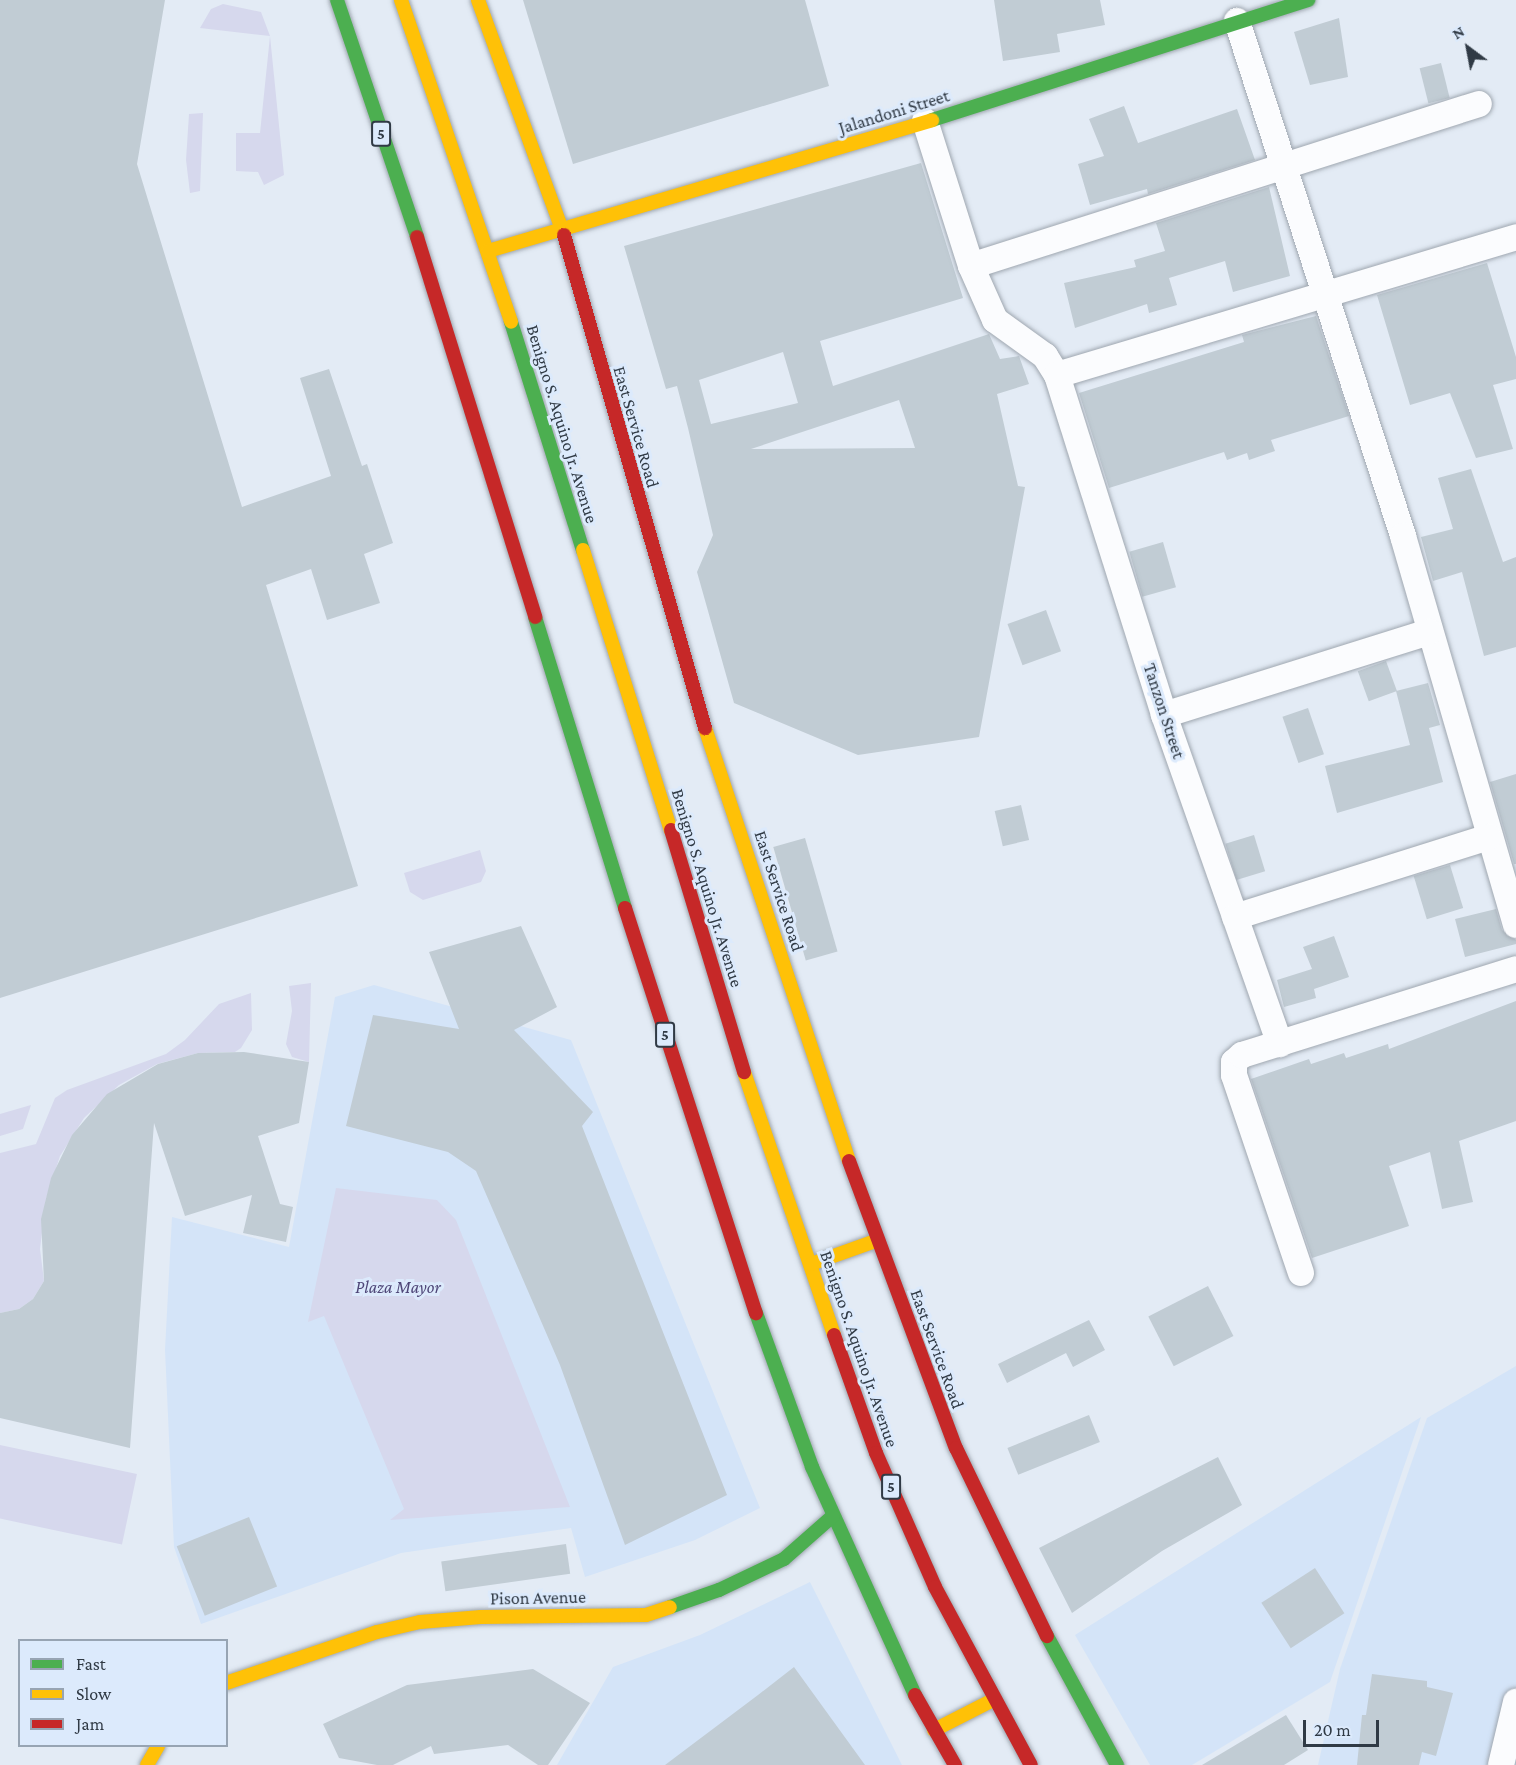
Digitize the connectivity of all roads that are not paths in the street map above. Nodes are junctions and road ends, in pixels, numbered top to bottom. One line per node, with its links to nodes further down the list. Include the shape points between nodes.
1 (336, 0): 25 (main road, 5, via 427,268 720,1208)
2 (401, 0): 11 (main road, Benigno S. Aquino Jr. Avenue / 5)
3 (478, 0): 9 (main road, East Service Road)
4 (1308, 0): 5 (main road, Jalandoni Street)
5 (1237, 21): 7 (main road, Jalandoni Street); 8 (street)
6 (1479, 104): 8 (street)
7 (926, 121): 9 (main road, Jalandoni Street); 12 (street)
8 (1283, 165): 12 (street); 13 (street)
9 (562, 230): 11 (main road, Jalandoni Street); 22 (main road, East Service Road, via 688,675 837,1130)
10 (1516, 237): 13 (street)
11 (488, 251): 23 (main road, Benigno S. Aquino Jr. Avenue / 5, via 641,731 750,1092)
12 (971, 266): 14 (street, via 995,320 1045,356)
13 (1324, 293): 14 (street); 15 (street, via 1403,536)
14 (1057, 375): 16 (street, Tanzon Street)
15 (1429, 632): 16 (street); 17 (street)
16 (1164, 715): 18 (street, Tanzon Street)
17 (1489, 837): 18 (street); 19 (street)
18 (1235, 917): 21 (street, Tanzon Street)
19 (1516, 924)
20 (1516, 969): 21 (street)
21 (1280, 1044): 24 (street, via 1242,1055 1234,1062 1234,1075)
22 (878, 1240): 23 (main road); 34 (main road, East Service Road, via 956,1448 1059,1662)
23 (811, 1264): 27 (main road, Benigno S. Aquino Jr. Avenue / 5, via 876,1453 935,1587)
24 (1301, 1273)
25 (833, 1516): 26 (main road, Pison Avenue, via 784,1559 719,1590 646,1616 481,1617 420,1622 377,1632); 29 (main road, 5, via 902,1672)
26 (228, 1682)
27 (995, 1699): 29 (main road); 33 (main road, Benigno S. Aquino Jr. Avenue / 5)
28 (1516, 1702): 35 (street)
29 (934, 1730): 32 (main road, 5)
30 (157, 1747): 31 (main road)
31 (147, 1765)
32 (955, 1765)
33 (1031, 1765)
34 (1117, 1765)
35 (1502, 1765)

